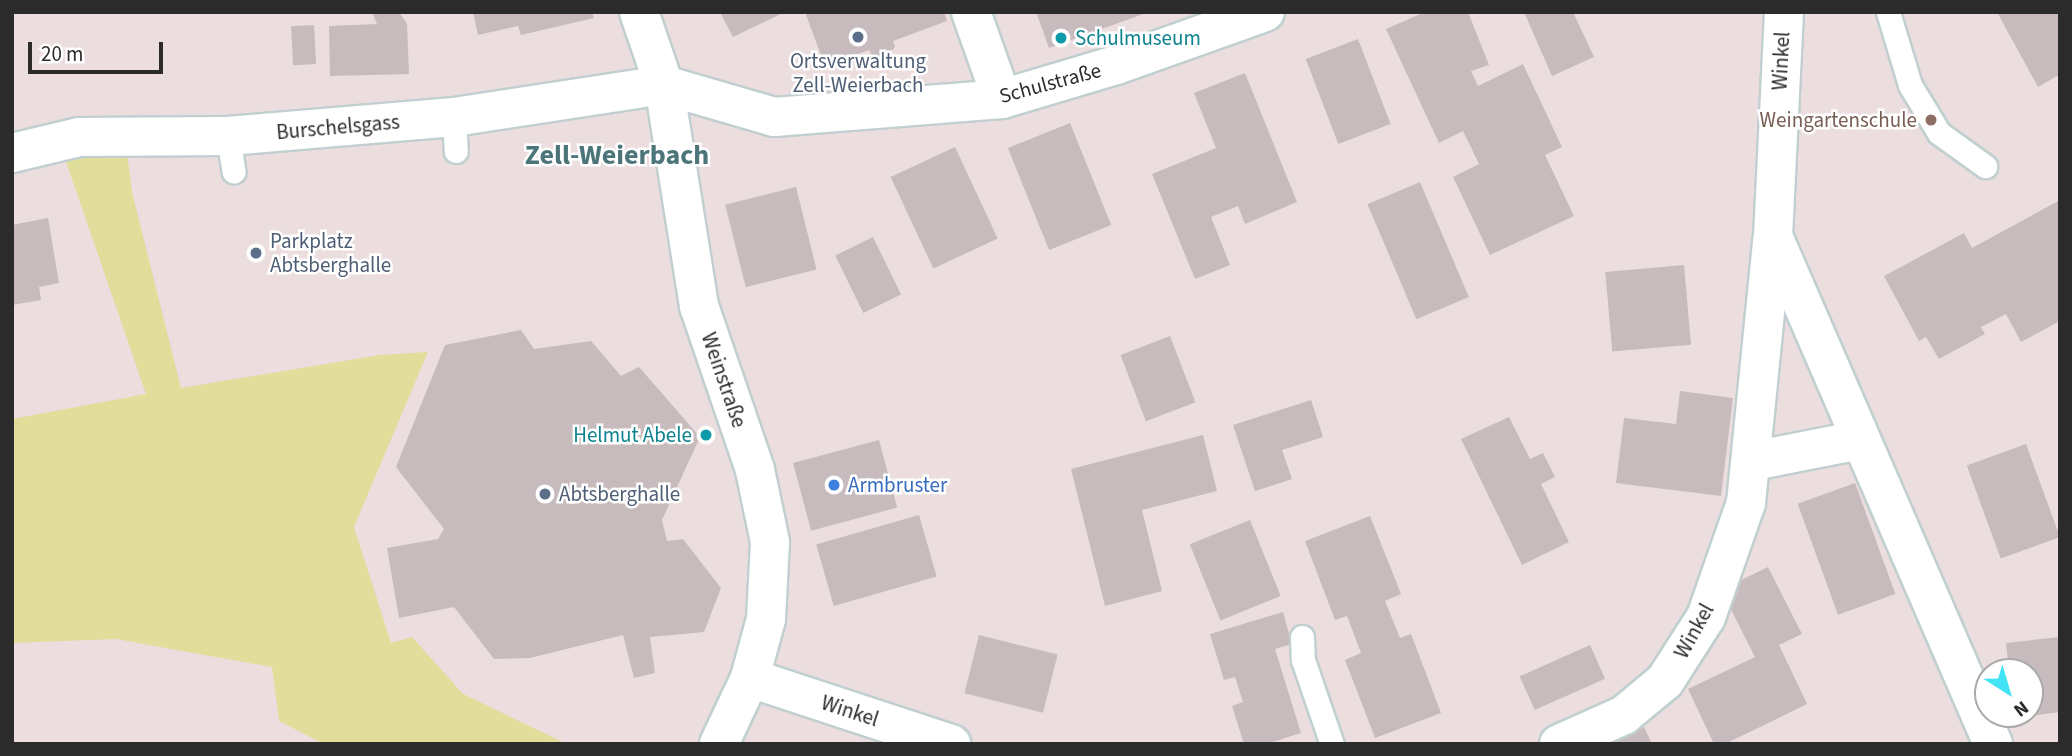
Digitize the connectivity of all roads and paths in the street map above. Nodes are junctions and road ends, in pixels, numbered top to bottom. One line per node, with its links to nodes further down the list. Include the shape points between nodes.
1 (639, 12): 6 (street, Weinstraße)
2 (971, 12): 7 (street)
3 (1265, 12): 7 (street, Schulstraße, via 1116,65)
4 (1784, 12): 10 (street, Winkel)
5 (1888, 12): 9 (lane, via 1910,85 1939,133)
6 (664, 85): 7 (street, Schulstraße, via 774,117); 8 (street, Burschelsgass, via 455,134 231,154 79,137); 14 (street, Weinstraße, via 699,306 755,470 770,542 766,619)
7 (1002, 99)
8 (12, 153)
9 (1985, 166)
10 (1773, 236): 11 (street, Winkel); 12 (street, Winkel)
11 (1860, 440): 12 (street); 19 (street, Winkel)
12 (1753, 461): 18 (street, Winkel, via 1746,503 1706,617 1665,681 1624,715)
13 (1302, 638): 17 (lane, via 1303,660)
14 (750, 678): 15 (street, Weinstraße); 16 (street, Winkel)
15 (719, 744)
16 (951, 744)
17 (1332, 744)
18 (1559, 744)
19 (1993, 744)

